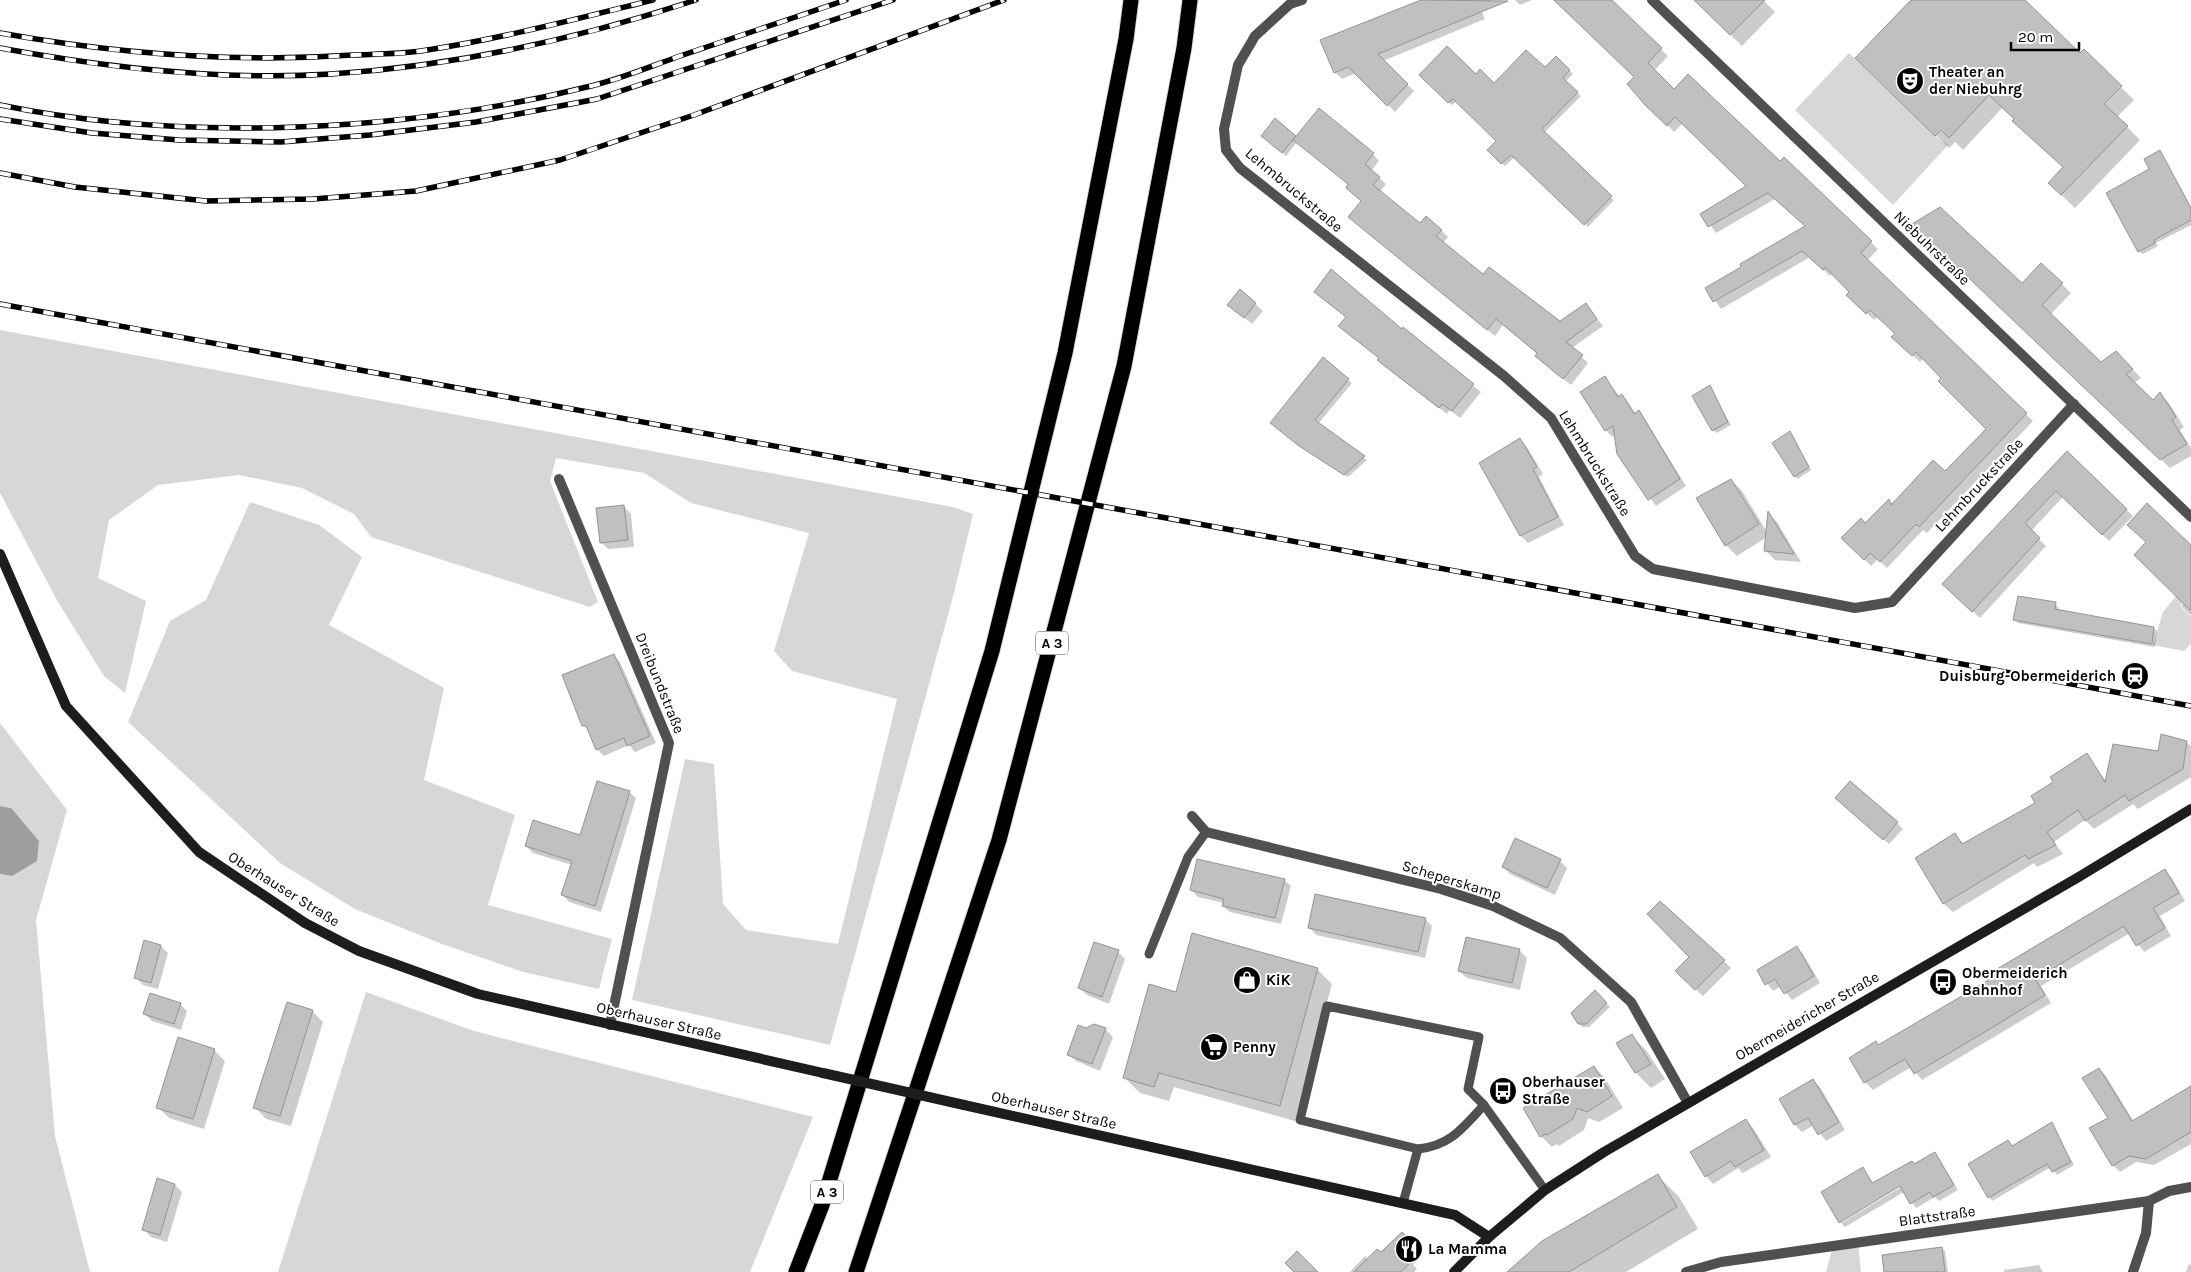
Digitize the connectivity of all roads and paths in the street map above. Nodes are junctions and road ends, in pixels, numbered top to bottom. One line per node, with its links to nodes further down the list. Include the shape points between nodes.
1 (1131, 0): 22 (highway, A 3, via 1065,352 992,651 822,1205)
2 (1190, 0): 23 (highway, A 3, via 1184,48 1124,366 1069,577 999,840)
3 (1302, 0): 5 (street, Lehmbruckstraße, via 1290,4 1255,36 1238,65 1224,129 1226,150 1240,168 1504,376 1551,418 1635,556 1653,569 1855,608 1892,602)
4 (1652, 0): 5 (street, Niebuhrstraße)
5 (2074, 404): 7 (street, Niebuhrstraße)
6 (559, 479): 13 (street, Dreibundstraße, via 669,743)
7 (2191, 517)
8 (0, 554): 13 (street, Oberhauser Straße, via 66,706 199,852 305,923 359,951 478,994)
9 (2191, 809): 14 (street, Obermeidericher Straße)
10 (1192, 816): 11 (street)
11 (1206, 832): 12 (lane, via 1188,857); 14 (street, Scheperskamp, via 1442,889 1493,906 1560,938 1631,1002)
12 (1149, 954)
13 (610, 1025): 20 (street, Oberhauser Straße, bridge)
14 (1688, 1102): 18 (street, Obermeidericher Straße)
15 (1484, 1105): 16 (lane, via 1461,1130 1436,1147); 16 (lane, via 1468,1089 1479,1037 1327,1006 1300,1120); 18 (lane)
16 (1418, 1149): 20 (lane)
17 (2191, 1187): 19 (street, Blattstraße, via 2169,1191)
18 (1545, 1190): 21 (street, Obermeidericher Straße)
19 (2149, 1201): 25 (street, Blattstraße, via 1721,1262); 26 (street, via 2146,1233)
20 (1403, 1203): 21 (street, Oberhauser Straße, via 1455,1215)
21 (1490, 1237): 24 (street, Obermeidericher Straße)
22 (796, 1272)
23 (856, 1272)
24 (1454, 1272)
25 (1686, 1272)
26 (2133, 1272)

